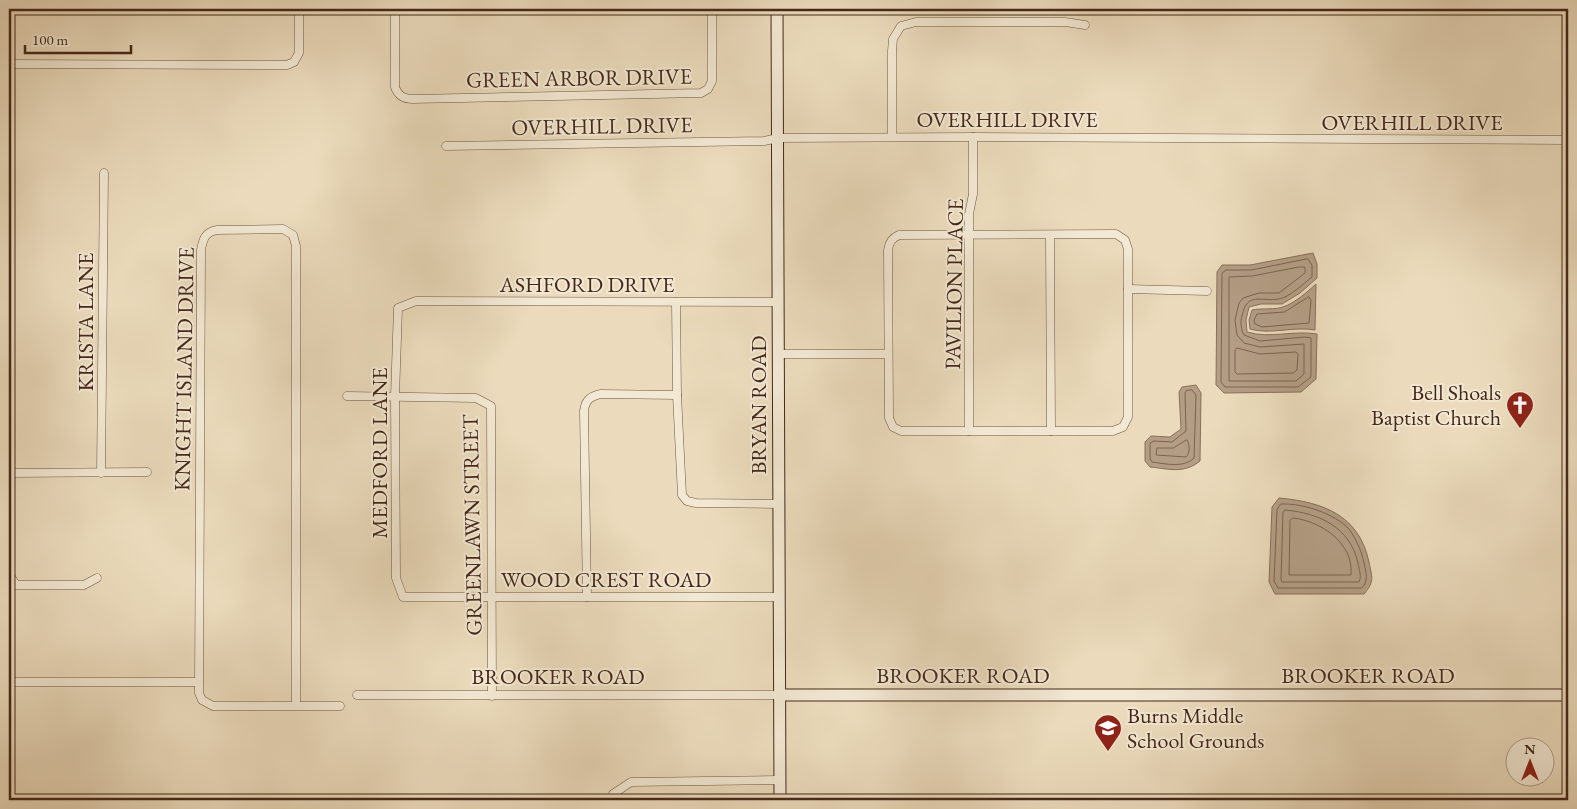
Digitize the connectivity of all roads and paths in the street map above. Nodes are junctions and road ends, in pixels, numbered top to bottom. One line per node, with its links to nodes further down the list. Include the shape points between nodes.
1 (299, 9): 6 (street, via 300,50 296,59 284,65)
2 (394, 9): 3 (street, GREEN ARBOR DRIVE, via 394,84 399,95 413,99 701,93 712,81)
3 (712, 9)
4 (778, 9): 9 (street, BRYAN ROAD)
5 (1085, 25): 7 (street, via 1065,22 916,22 902,26 893,39)
6 (9, 64)
7 (892, 136): 8 (street, OVERHILL DRIVE); 9 (street, OVERHILL DRIVE)
8 (973, 137): 10 (street, OVERHILL DRIVE); 14 (street, PAVILION PLACE)
9 (778, 138): 11 (street, OVERHILL DRIVE, via 764,141); 18 (street, BRYAN ROAD)
10 (1568, 140)
11 (446, 146)
12 (104, 173): 27 (street, KRISTA LANE)
13 (1050, 234): 14 (street); 15 (street, via 1121,236 1127,244); 26 (street)
14 (969, 235): 21 (street, via 899,235 891,241 888,250); 25 (street, PAVILION PLACE)
15 (1128, 290): 16 (street); 26 (street, via 1126,422 1113,431)
16 (1207, 291)
17 (676, 302): 18 (street, ASHFORD DRIVE); 19 (street, ASHFORD DRIVE, via 416,301); 22 (street)
18 (778, 302): 20 (street, BRYAN ROAD)
19 (398, 308): 24 (street, MEDFORD LANE)
20 (778, 354): 21 (street); 30 (street, BRYAN ROAD)
21 (888, 354): 25 (street, via 889,418 893,427 901,431)
22 (677, 395): 30 (street, via 684,498 696,504); 35 (street, via 602,394 591,397 586,403)
23 (348, 396): 24 (street, GREENLAWN STREET)
24 (395, 396): 33 (street, MEDFORD LANE, via 396,578); 34 (street, GREENLAWN STREET, via 476,398 491,406)
25 (969, 431): 26 (street)
26 (1050, 431)
27 (102, 472): 28 (street); 29 (street)
28 (148, 472)
29 (9, 473)
30 (779, 504): 36 (street, BRYAN ROAD)
31 (9, 574): 32 (street, via 16,585 84,585)
32 (97, 578)
33 (403, 597): 34 (street, WOOD CREST ROAD)
34 (491, 597): 35 (street, WOOD CREST ROAD); 42 (street, GREENLAWN STREET)
35 (587, 597): 36 (street, WOOD CREST ROAD)
36 (779, 597): 40 (street, BRYAN ROAD)
37 (9, 682): 38 (street)
38 (198, 682): 43 (street, KNIGHT ISLAND DRIVE, via 202,700 213,706); 43 (street, KNIGHT ISLAND DRIVE, via 202,245 210,231 282,229 293,235 296,246)
39 (357, 695): 42 (street, BROOKER ROAD)
40 (779, 695): 41 (street, BROOKER ROAD); 42 (street, BROOKER ROAD); 45 (street, BRYAN ROAD)
41 (1568, 695)
42 (492, 696)
43 (296, 706): 44 (street, KNIGHT ISLAND DRIVE)
44 (340, 706)
45 (780, 780): 46 (street, via 631,782 613,794); 47 (street, BRYAN ROAD)
46 (613, 800)
47 (780, 800)

